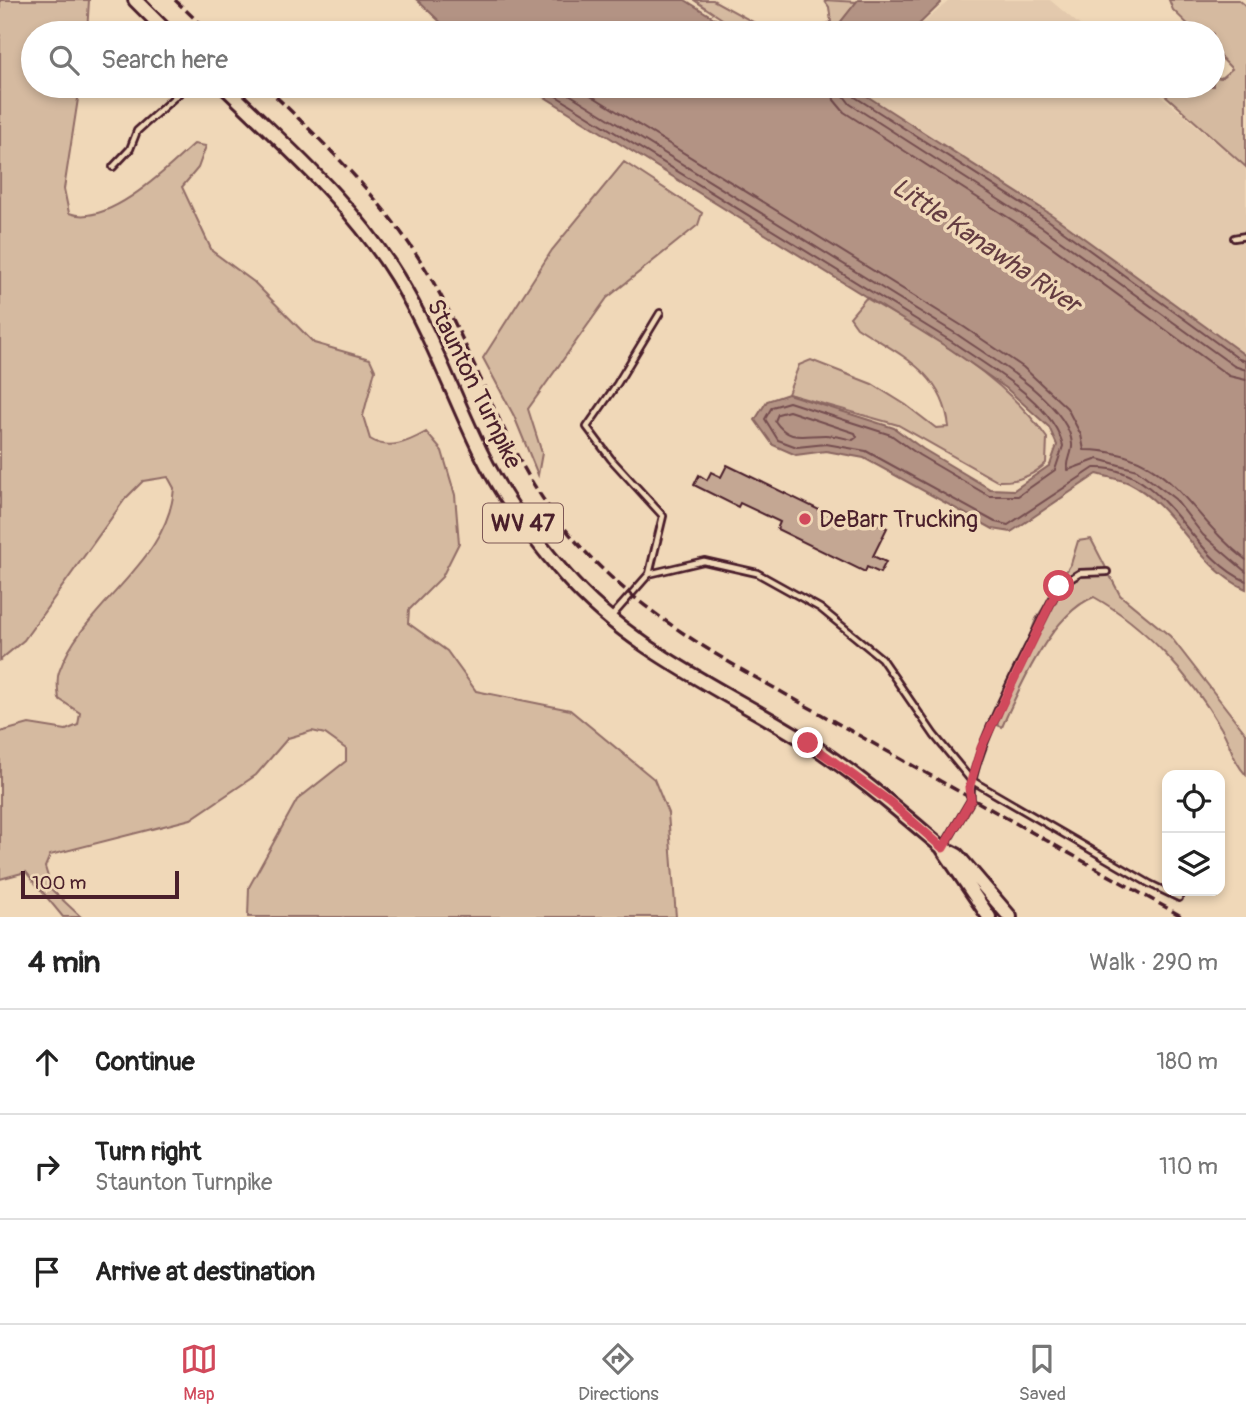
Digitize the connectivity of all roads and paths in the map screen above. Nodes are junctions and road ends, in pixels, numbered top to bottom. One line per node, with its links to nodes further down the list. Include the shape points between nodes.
1 (135, 0): 2 (main road)
2 (156, 21)
3 (174, 98): 5 (lane, via 137,131 130,149)
4 (236, 98): 11 (main road, Staunton Turnpike / WV 47, via 369,236 427,330 505,497 566,576)
5 (113, 167)
6 (1246, 236): 7 (lane)
7 (1234, 238)
8 (660, 313): 10 (lane, via 587,427 663,516)
9 (1107, 572): 12 (lane, via 1080,573 1059,586 981,748)
10 (649, 574): 11 (lane); 12 (lane, via 704,561 757,573 820,608 881,657)
11 (609, 619): 13 (main road, Staunton Turnpike / WV 47, via 676,667 808,743 890,802)
12 (971, 780): 13 (lane, via 971,800); 14 (lane)
13 (943, 848): 15 (main road, WV 47); 16 (main road, WV 47, via 957,855)
14 (1179, 898)
15 (989, 917)
16 (1010, 917)

